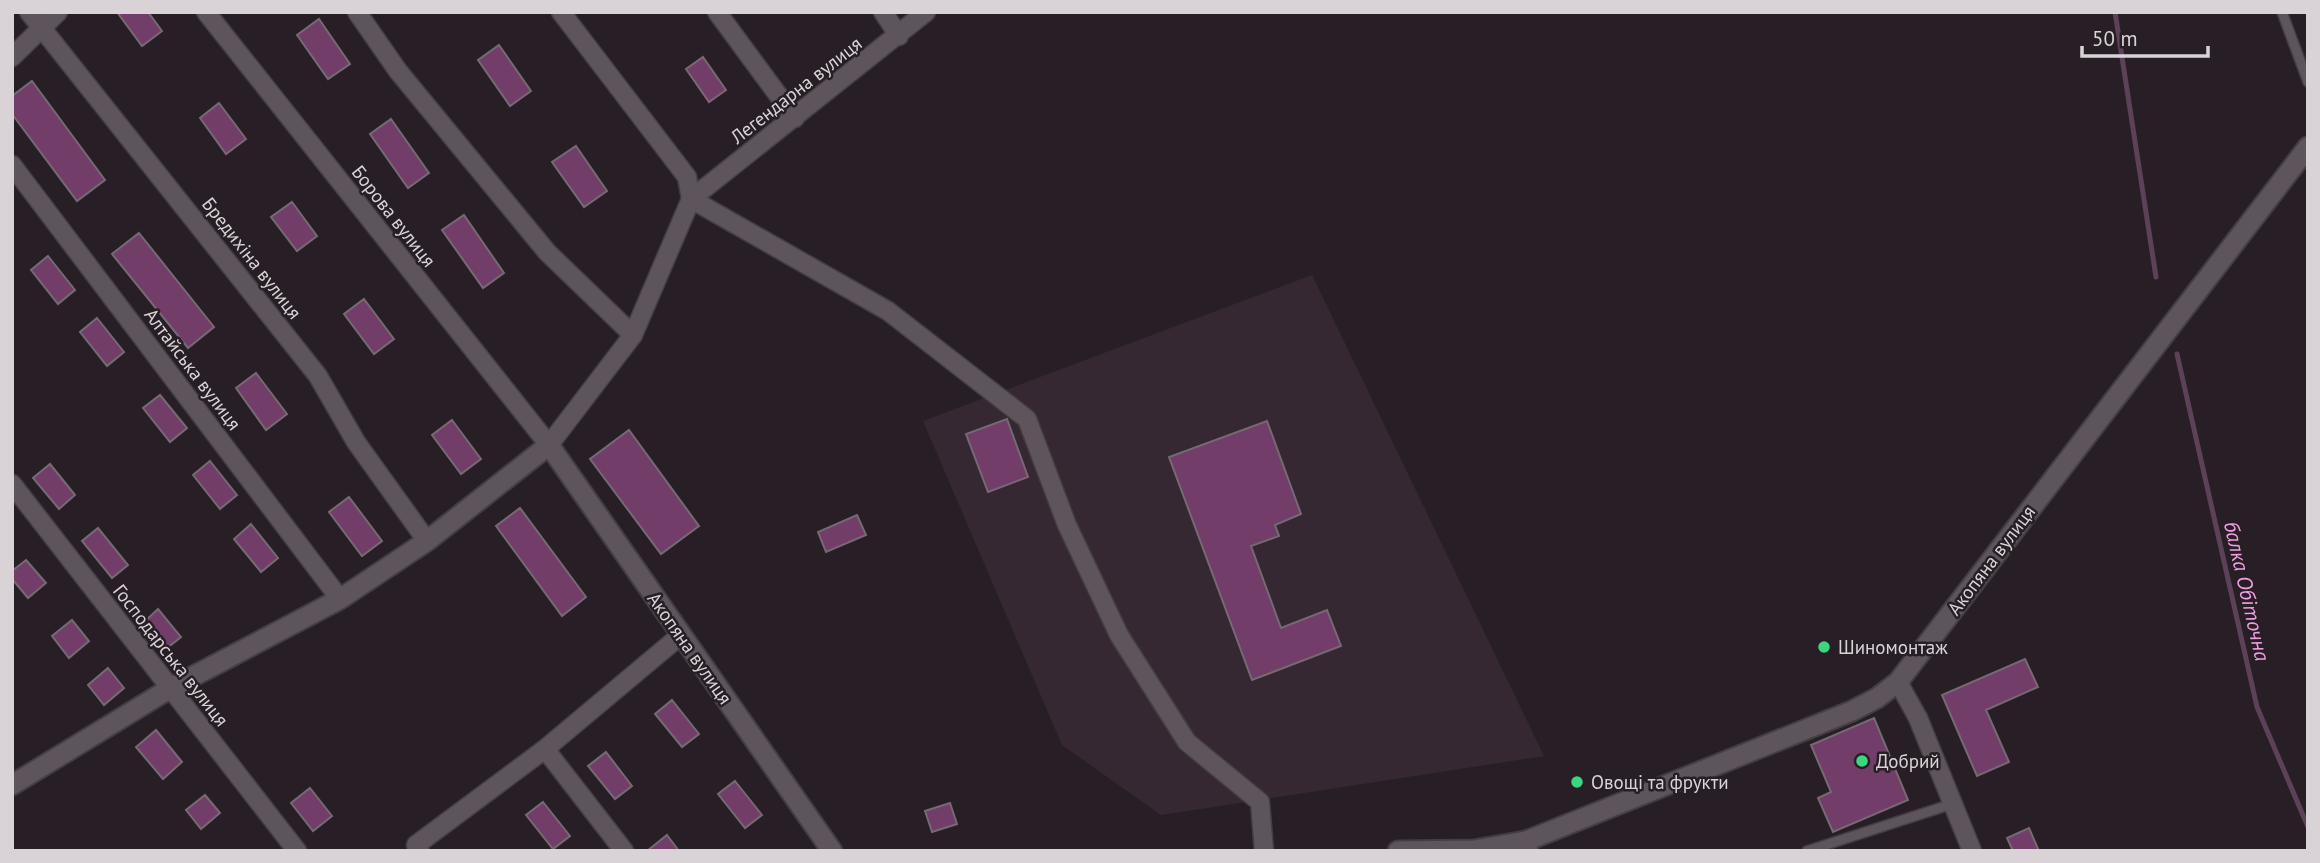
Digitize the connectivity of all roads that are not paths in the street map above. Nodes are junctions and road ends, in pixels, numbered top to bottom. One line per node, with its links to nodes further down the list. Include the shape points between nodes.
1 (29, 12): 10 (street, Бредихіна вулиця)
2 (58, 12): 10 (street)
3 (206, 12): 19 (street, Борова вулиця)
4 (357, 12): 18 (street, via 398,71 547,252)
5 (561, 12): 17 (street, via 687,177)
6 (717, 12): 14 (street)
7 (883, 12): 11 (street)
8 (926, 12): 11 (street, Легендарна вулиця)
9 (2282, 12): 13 (lane)
10 (42, 27): 12 (street); 21 (street, Бредихіна вулиця, via 318,376 356,442)
11 (899, 36): 14 (street, Легендарна вулиця)
12 (12, 57)
13 (2308, 82)
14 (795, 118): 17 (street, Легендарна вулиця)
15 (2308, 147): 24 (main road, Акопяна вулиця)
16 (12, 164): 22 (street, Алтайська вулиця)
17 (691, 199): 18 (street); 34 (street, via 888,311 1027,419 1067,525 1119,635 1187,741 1259,802)
18 (633, 335): 19 (street)
19 (549, 445): 21 (main road); 23 (main road, Акопяна вулиця)
20 (12, 484): 25 (street, Господарська вулиця)
21 (426, 541): 22 (main road)
22 (340, 599): 25 (main road)
23 (681, 635): 26 (street); 33 (main road, Акопяна вулиця)
24 (1898, 682): 28 (street, via 1918,718); 29 (main road, Акопяна вулиця, via 1852,712)
25 (169, 689): 27 (main road); 31 (street, Господарська вулиця)
26 (545, 749): 30 (street); 32 (street)
27 (12, 785)
28 (1952, 804): 36 (lane); 37 (street)
29 (1527, 846): 35 (main road, Акопяна вулиця)
30 (418, 848)
31 (297, 851)
32 (624, 851)
33 (832, 851)
34 (1264, 851)
35 (1398, 851)
36 (1807, 851)
37 (1972, 851)

